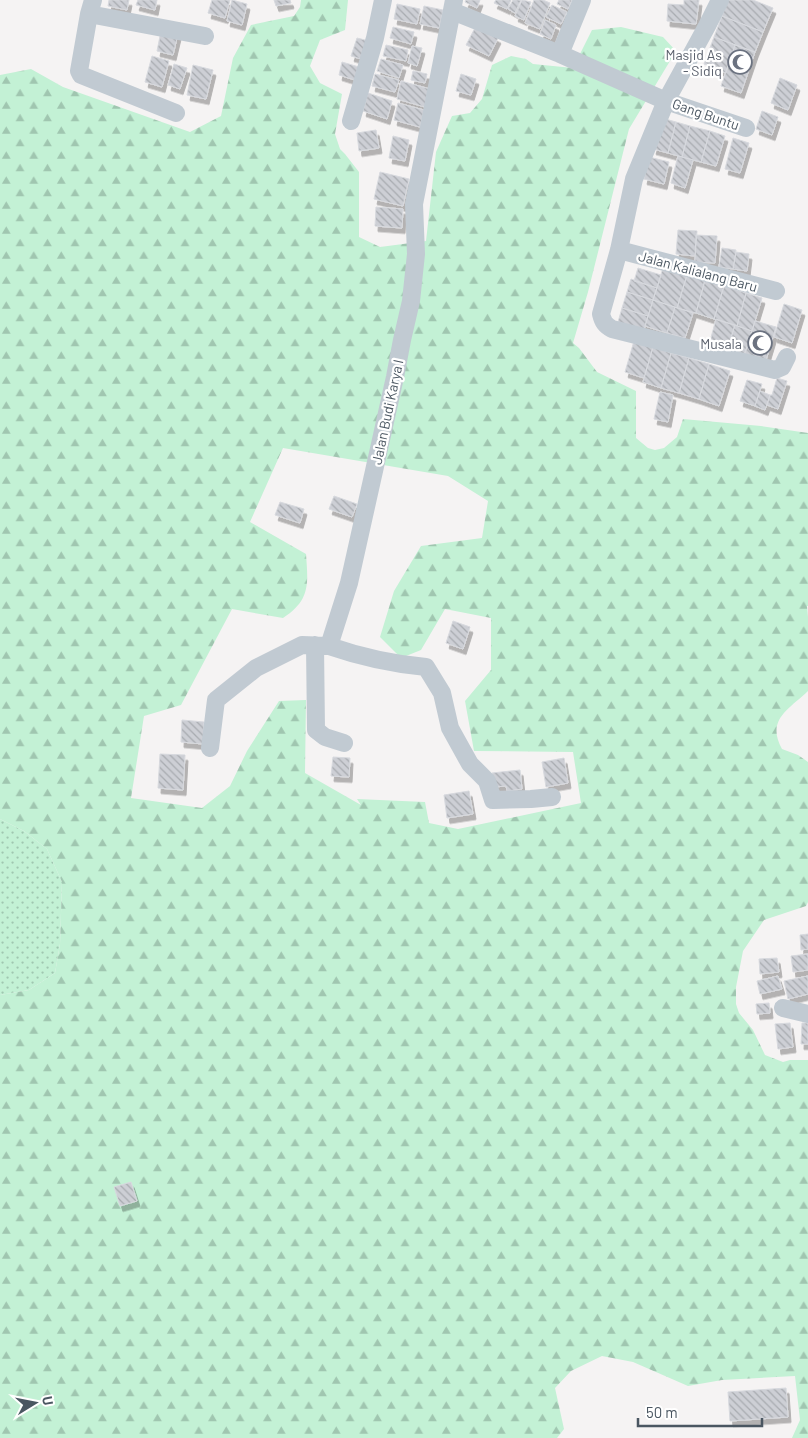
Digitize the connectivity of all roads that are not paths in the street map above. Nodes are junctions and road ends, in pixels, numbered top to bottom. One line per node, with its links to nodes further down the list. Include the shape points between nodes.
1 (383, 0): 10 (street)
2 (582, 0): 7 (street)
3 (720, 0): 8 (street, Jalan Kalialang Baru)
4 (453, 5): 7 (street); 15 (street, Jalan Budi Karya I, via 414,204 416,254 411,301 349,583)
5 (91, 7): 6 (street); 9 (street, via 79,71 81,75)
6 (206, 36)
7 (560, 54): 8 (street)
8 (666, 101): 11 (street, Gang Buntu); 12 (street, Jalan Kalialang Baru, via 634,179)
9 (176, 113)
10 (351, 122)
11 (746, 128)
12 (619, 250): 13 (street, Jalan Kalialang Baru); 14 (street, Jalan Kalialang Baru, via 601,314 607,326 775,370 782,367)
13 (776, 291)
14 (787, 357)
15 (322, 646): 16 (street, Jalan Budi Karya I, via 316,730); 17 (street, via 302,645 256,668 216,700); 18 (street, via 357,656 426,667 442,693 450,728 470,764 488,781 493,800)
16 (344, 744)
17 (210, 748)
18 (552, 796)
19 (783, 1008): 20 (street)
20 (808, 1014)

